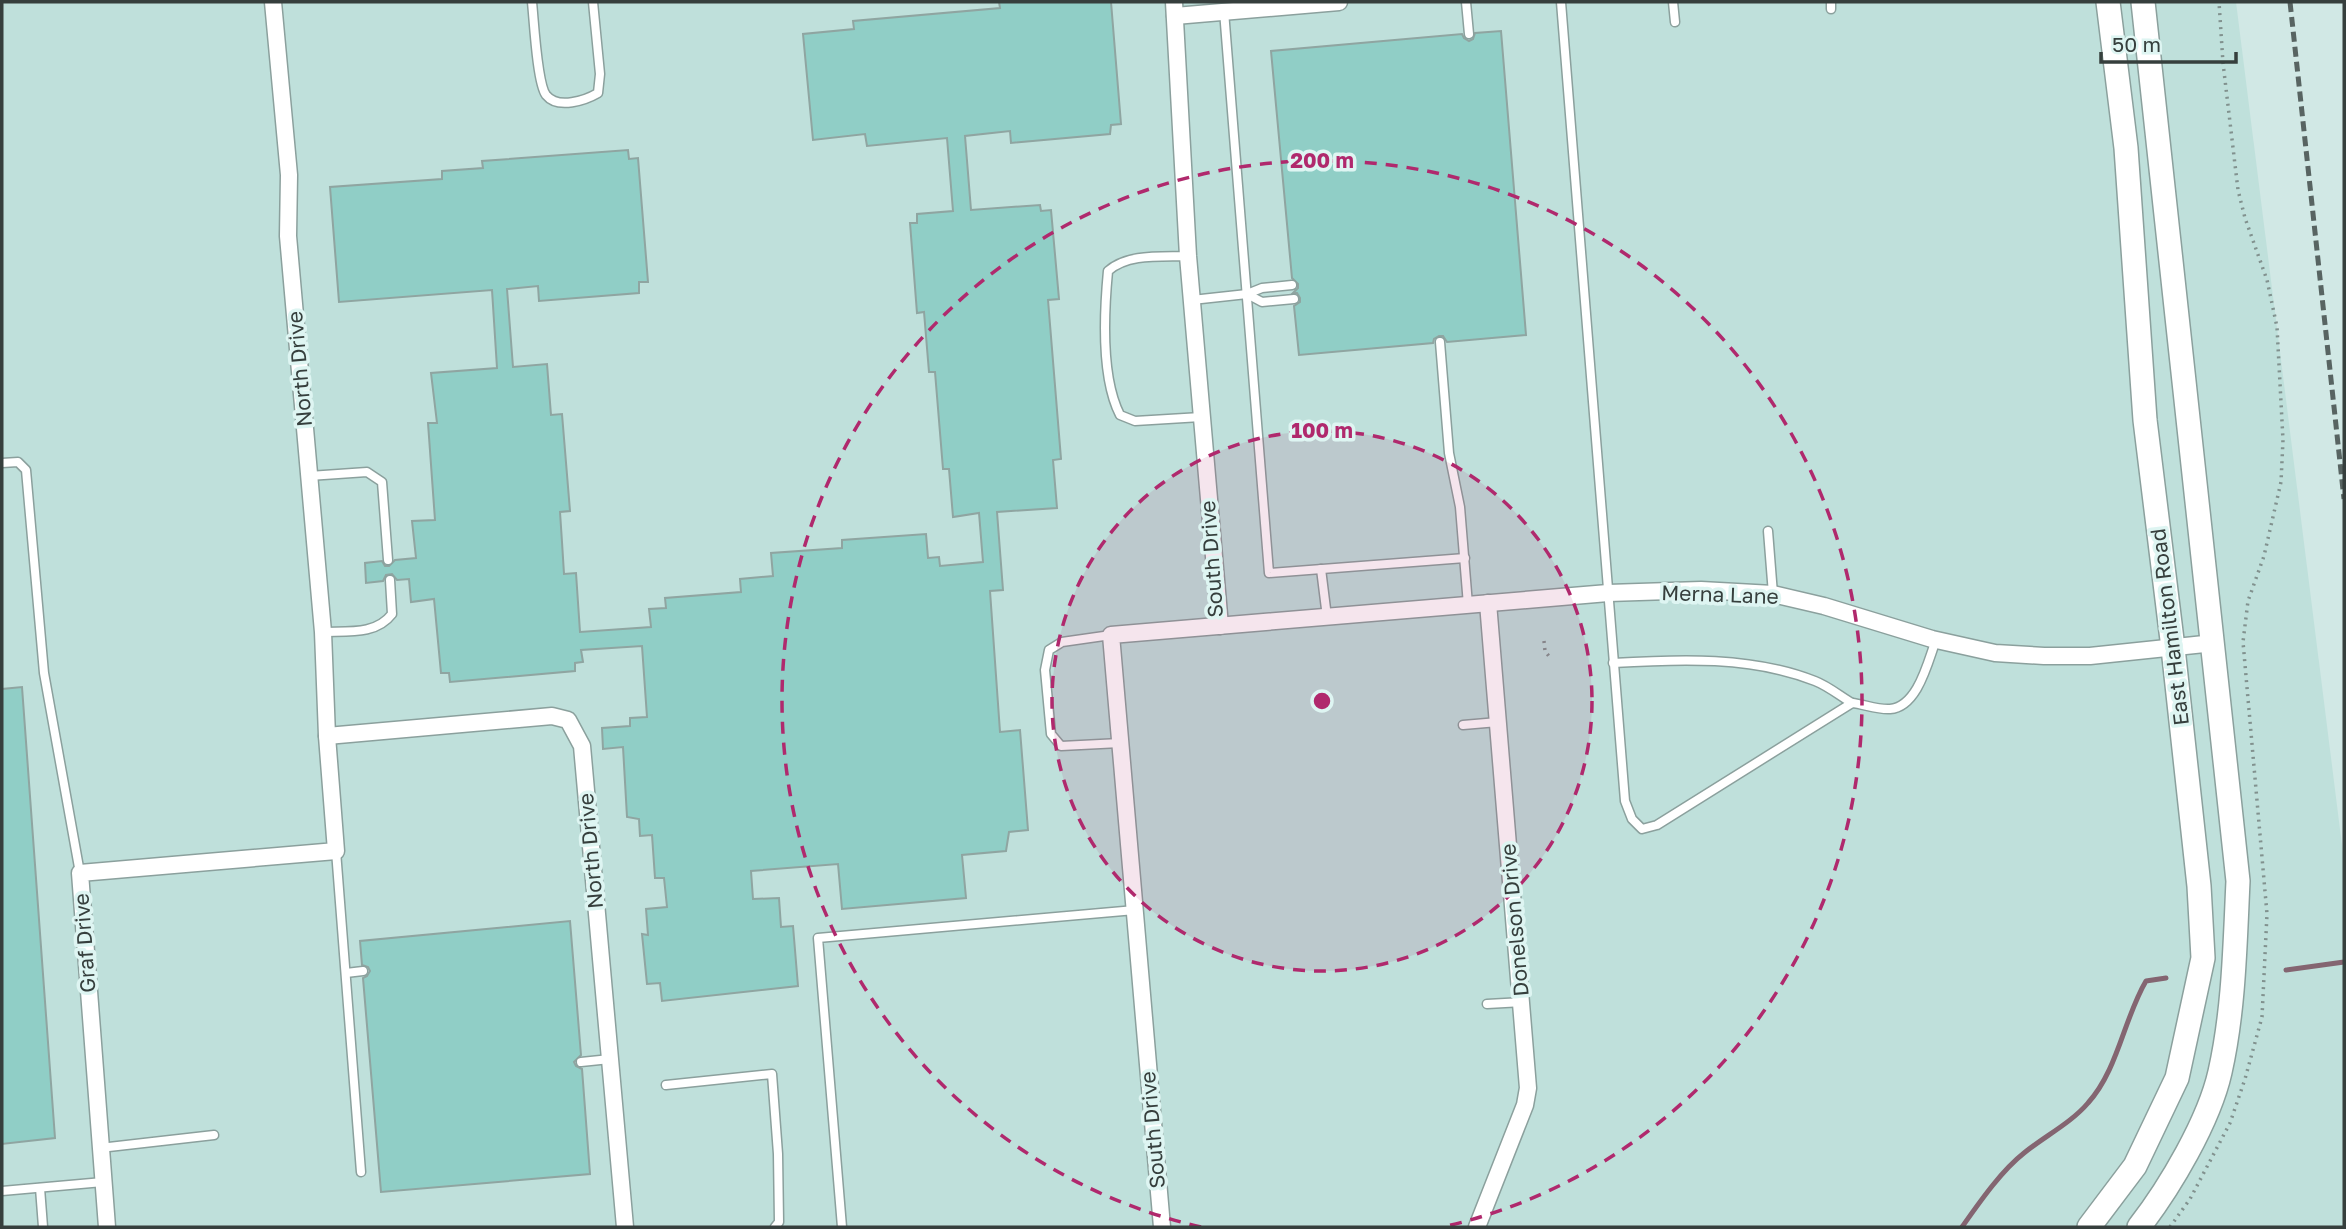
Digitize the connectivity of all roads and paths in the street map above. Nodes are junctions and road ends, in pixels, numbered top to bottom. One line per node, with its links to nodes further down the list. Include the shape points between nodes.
1 (273, 2): 23 (street, North Drive)
2 (532, 2): 3 (lane, via 541,80 547,96 557,103 586,100 598,93)
3 (593, 2)
4 (1339, 2): 12 (street)
5 (1466, 2): 14 (lane)
6 (1561, 2): 29 (lane)
7 (1672, 2): 13 (lane)
8 (2108, 2): 40 (main road, East Hamilton Road, via 2126,148 2145,420)
9 (2143, 2): 39 (main road, East Hamilton Road)
10 (2219, 2): 73 (path, via 2238,190 2277,327 2283,440 2281,482 2248,601 2243,642 2267,955 2262,1017 2230,1123)
11 (1174, 9): 12 (street); 15 (street, South Drive)
12 (1224, 11): 17 (lane)
13 (1675, 22)
14 (1469, 34)
15 (1188, 256): 19 (street, South Drive); 21 (lane, via 1134,259 1116,263 1108,271 1107,350 1111,398 1120,415 1135,421)
16 (1292, 285): 17 (lane)
17 (1247, 294): 18 (lane, via 1262,302); 19 (lane); 27 (lane, via 1269,573)
18 (1294, 299)
19 (1192, 300): 21 (street, South Drive)
20 (1440, 342): 25 (lane, via 1449,453)
21 (1201, 417): 34 (street, South Drive)
22 (2, 463): 49 (lane, via 18,462 26,470 44,673)
23 (309, 476): 26 (lane, via 367,472 382,482); 35 (street, North Drive)
24 (1768, 531): 30 (lane)
25 (1465, 558): 27 (lane); 32 (lane)
26 (388, 560)
27 (1321, 569): 33 (lane)
28 (390, 580): 35 (lane, via 392,614 384,625)
29 (1608, 593): 30 (street, Merna Lane, via 1700,590); 31 (street, Merna Lane); 42 (lane)
30 (1773, 594): 37 (street, Merna Lane)
31 (1488, 603): 32 (street, Merna Lane); 44 (street, Donelson Drive)
32 (1468, 605): 33 (street, Merna Lane)
33 (1327, 617): 34 (street, Merna Lane)
34 (1220, 626): 36 (street, South Drive)
35 (323, 632): 46 (street, North Drive)
36 (1111, 635): 47 (street, South Drive); 47 (lane, via 1062,642 1049,650 1045,670 1051,734 1060,746)
37 (1936, 640): 40 (street, Merna Lane, via 1996,653 2044,656); 43 (lane, via 1917,689 1905,703 1890,709)
38 (1544, 641): 41 (path)
39 (2214, 643): 40 (street, Merna Lane); 72 (main road, East Hamilton Road, via 2238,881 2234,974 2220,1073 2201,1122 2160,1201)
40 (2173, 649): 71 (main road, East Hamilton Road, via 2203,958 2177,1078 2135,1166)
41 (1551, 659)
42 (1613, 663): 43 (lane, via 1671,659 1764,666 1816,681); 43 (lane, via 1625,801 1642,830 1697,802)
43 (1852, 703)
44 (1498, 722): 45 (lane); 53 (street, Donelson Drive)
45 (1463, 725)
46 (327, 736): 48 (street, North Drive); 55 (street, North Drive, via 552,716 568,720 582,746)
47 (1120, 743): 50 (street, South Drive)
48 (336, 851): 49 (street, Graf Drive); 52 (lane)
49 (80, 873): 59 (street, Graf Drive)
50 (1135, 911): 68 (lane, via 818,938); 69 (street, South Drive)
51 (363, 971): 52 (lane)
52 (346, 973): 60 (lane)
53 (1522, 1002): 54 (lane); 70 (street, Donelson Drive, via 1525,1105)
54 (1488, 1004)
55 (610, 1059): 56 (lane); 66 (street, North Drive)
56 (581, 1062)
57 (666, 1085): 67 (lane, via 772,1074 778,1154 779,1222)
58 (214, 1135): 59 (lane)
59 (100, 1148): 61 (street, Graf Drive)
60 (361, 1171)
61 (103, 1182): 62 (lane); 65 (street, Graf Drive)
62 (40, 1188): 63 (lane); 64 (lane)
63 (2, 1191)
64 (43, 1227)
65 (107, 1227)
66 (625, 1227)
67 (775, 1227)
68 (842, 1227)
69 (1162, 1227)
70 (1477, 1227)
71 (2090, 1227)
72 (2139, 1227)
73 (2170, 1227)

